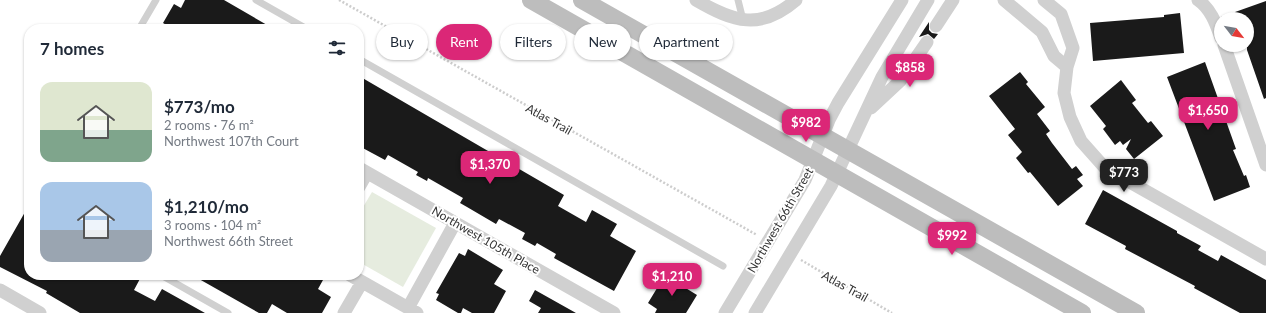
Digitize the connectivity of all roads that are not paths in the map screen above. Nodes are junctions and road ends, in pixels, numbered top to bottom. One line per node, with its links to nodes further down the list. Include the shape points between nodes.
1 (156, 0): 17 (lane)
2 (256, 0): 18 (lane)
3 (531, 0): 27 (main road)
4 (582, 0): 25 (main road)
5 (696, 0): 15 (street, via 722,15)
6 (738, 0): 15 (lane)
7 (796, 0): 15 (street, via 784,11 762,20)
8 (902, 0): 25 (street, Northwest 66th Street, via 838,103)
9 (953, 0): 14 (street)
10 (1004, 0): 23 (street, via 1042,32 1054,56)
11 (1044, 0): 23 (street, via 1061,14 1074,48)
12 (1198, 0): 16 (street, via 1205,5)
13 (925, 1): 14 (street); 24 (street, via 892,59)
14 (944, 15): 19 (street)
15 (742, 20)
16 (1214, 21)
17 (142, 24)
18 (298, 24)
19 (936, 26)
20 (927, 42): 24 (street, via 900,81)
21 (1226, 52): 28 (street)
22 (364, 62): 33 (lane)
23 (1067, 67): 32 (street, via 1064,93 1070,117 1081,141 1105,168)
24 (867, 112): 26 (street)
25 (823, 136): 26 (main road); 27 (street, Northwest 66th Street)
26 (847, 150): 30 (street); 47 (main road)
27 (814, 160): 30 (main road); 44 (street, Northwest 66th Street, via 805,180)
28 (1266, 165)
29 (364, 171): 31 (street, Northwest 105th Place)
30 (837, 173): 45 (street); 46 (main road)
31 (455, 223): 39 (street); 43 (street, Northwest 105th Place)
32 (1264, 254)
33 (723, 266)
34 (170, 280): 41 (lane)
35 (359, 280): 36 (street)
36 (362, 282): 39 (street); 42 (street)
37 (0, 290): 38 (street)
38 (6, 299): 40 (street)
39 (413, 310)
40 (40, 313)
41 (228, 313)
42 (344, 313)
43 (612, 313)
44 (725, 313)
45 (755, 313)
46 (1082, 313)
47 (1136, 313)

